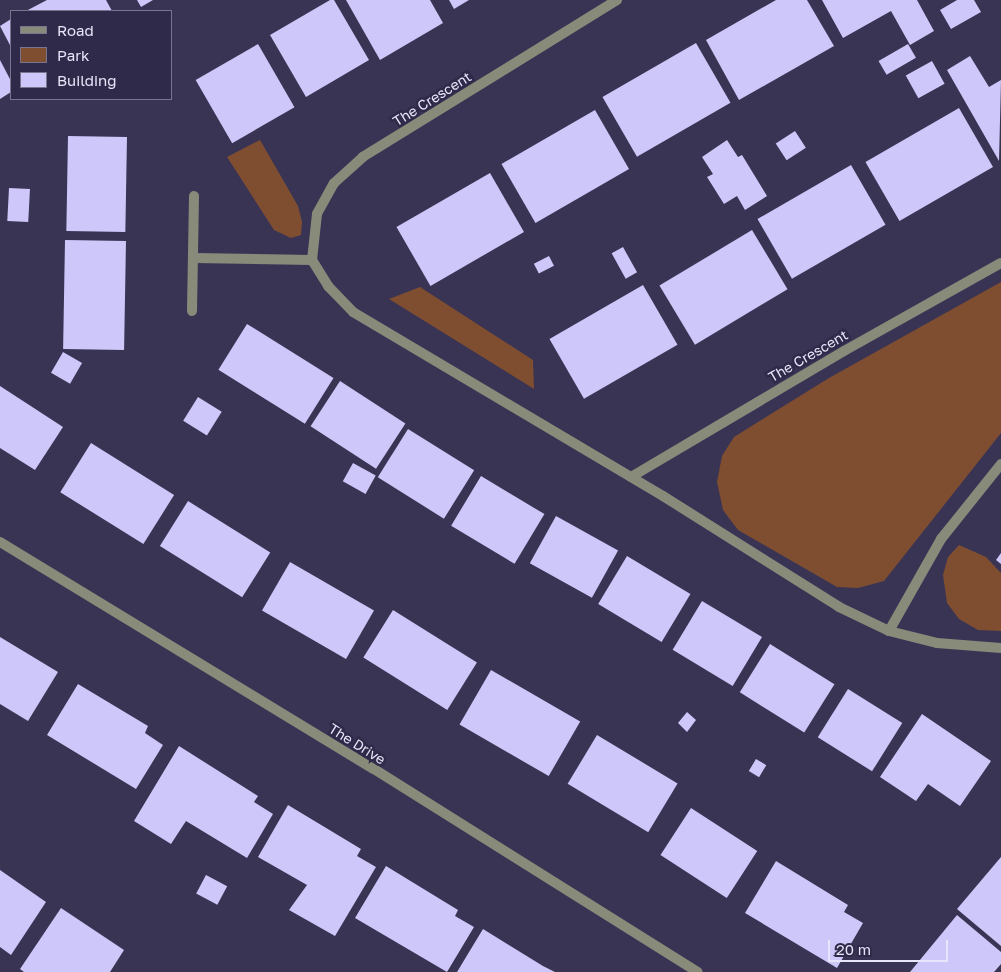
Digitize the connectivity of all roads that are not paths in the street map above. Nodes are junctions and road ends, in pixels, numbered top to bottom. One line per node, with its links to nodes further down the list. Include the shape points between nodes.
1 (617, 0): 4 (street, The Crescent, via 363,157 334,183 317,214)
2 (194, 196): 3 (street)
3 (194, 258): 4 (street); 6 (street)
4 (312, 260): 8 (street, via 328,286 353,312)
5 (1001, 264): 8 (street, The Crescent, via 844,351)
6 (192, 311)
7 (1001, 464): 10 (street, via 941,539)
8 (631, 477): 10 (street, via 838,607)
9 (0, 542): 12 (street, The Drive, via 374,769)
10 (889, 631): 11 (street, via 937,643)
11 (1001, 648)
12 (698, 972)

